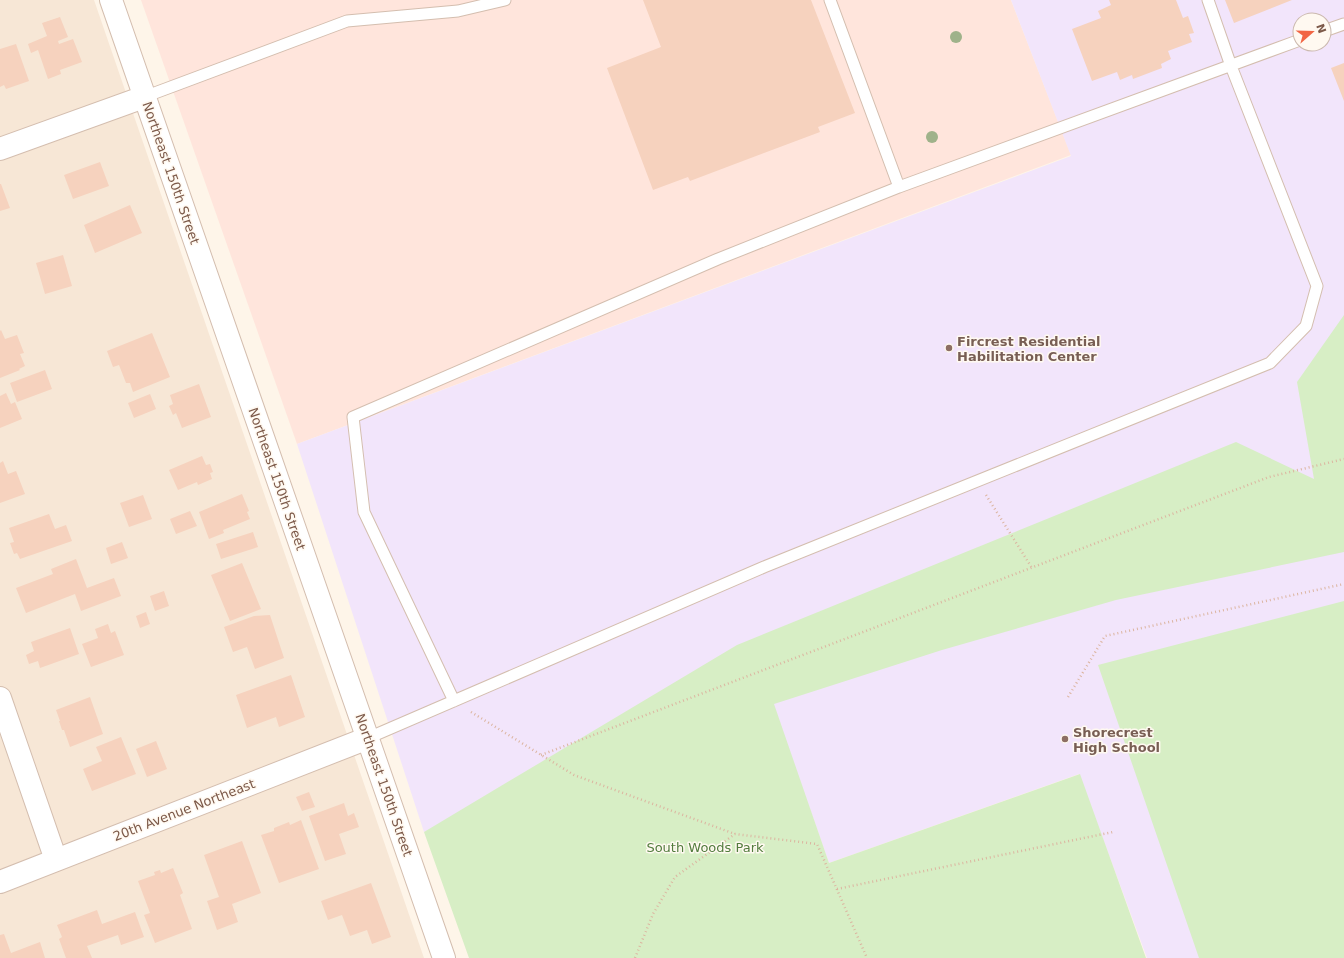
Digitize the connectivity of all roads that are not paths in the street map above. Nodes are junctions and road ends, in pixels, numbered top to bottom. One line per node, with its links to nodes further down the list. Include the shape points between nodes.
1 (111, 0): 9 (street, Northeast 150th Street)
2 (505, 0): 9 (lane, via 458,11 347,21)
3 (830, 0): 11 (lane)
4 (1208, 0): 8 (lane)
5 (1344, 24): 6 (lane)
6 (1332, 28)
7 (1292, 43): 8 (lane)
8 (1231, 66): 11 (lane); 13 (lane, via 1317,286 1306,326 1270,362 764,567)
9 (144, 97): 10 (street); 14 (street, Northeast 150th Street)
10 (0, 149)
11 (899, 187): 13 (lane, via 718,259 353,416 364,512)
12 (0, 698): 15 (street)
13 (454, 701): 14 (lane)
14 (368, 738): 15 (street, 20th Avenue Northeast); 17 (street, Northeast 150th Street)
15 (56, 860): 16 (street, 20th Avenue Northeast)
16 (0, 882)
17 (444, 958)

